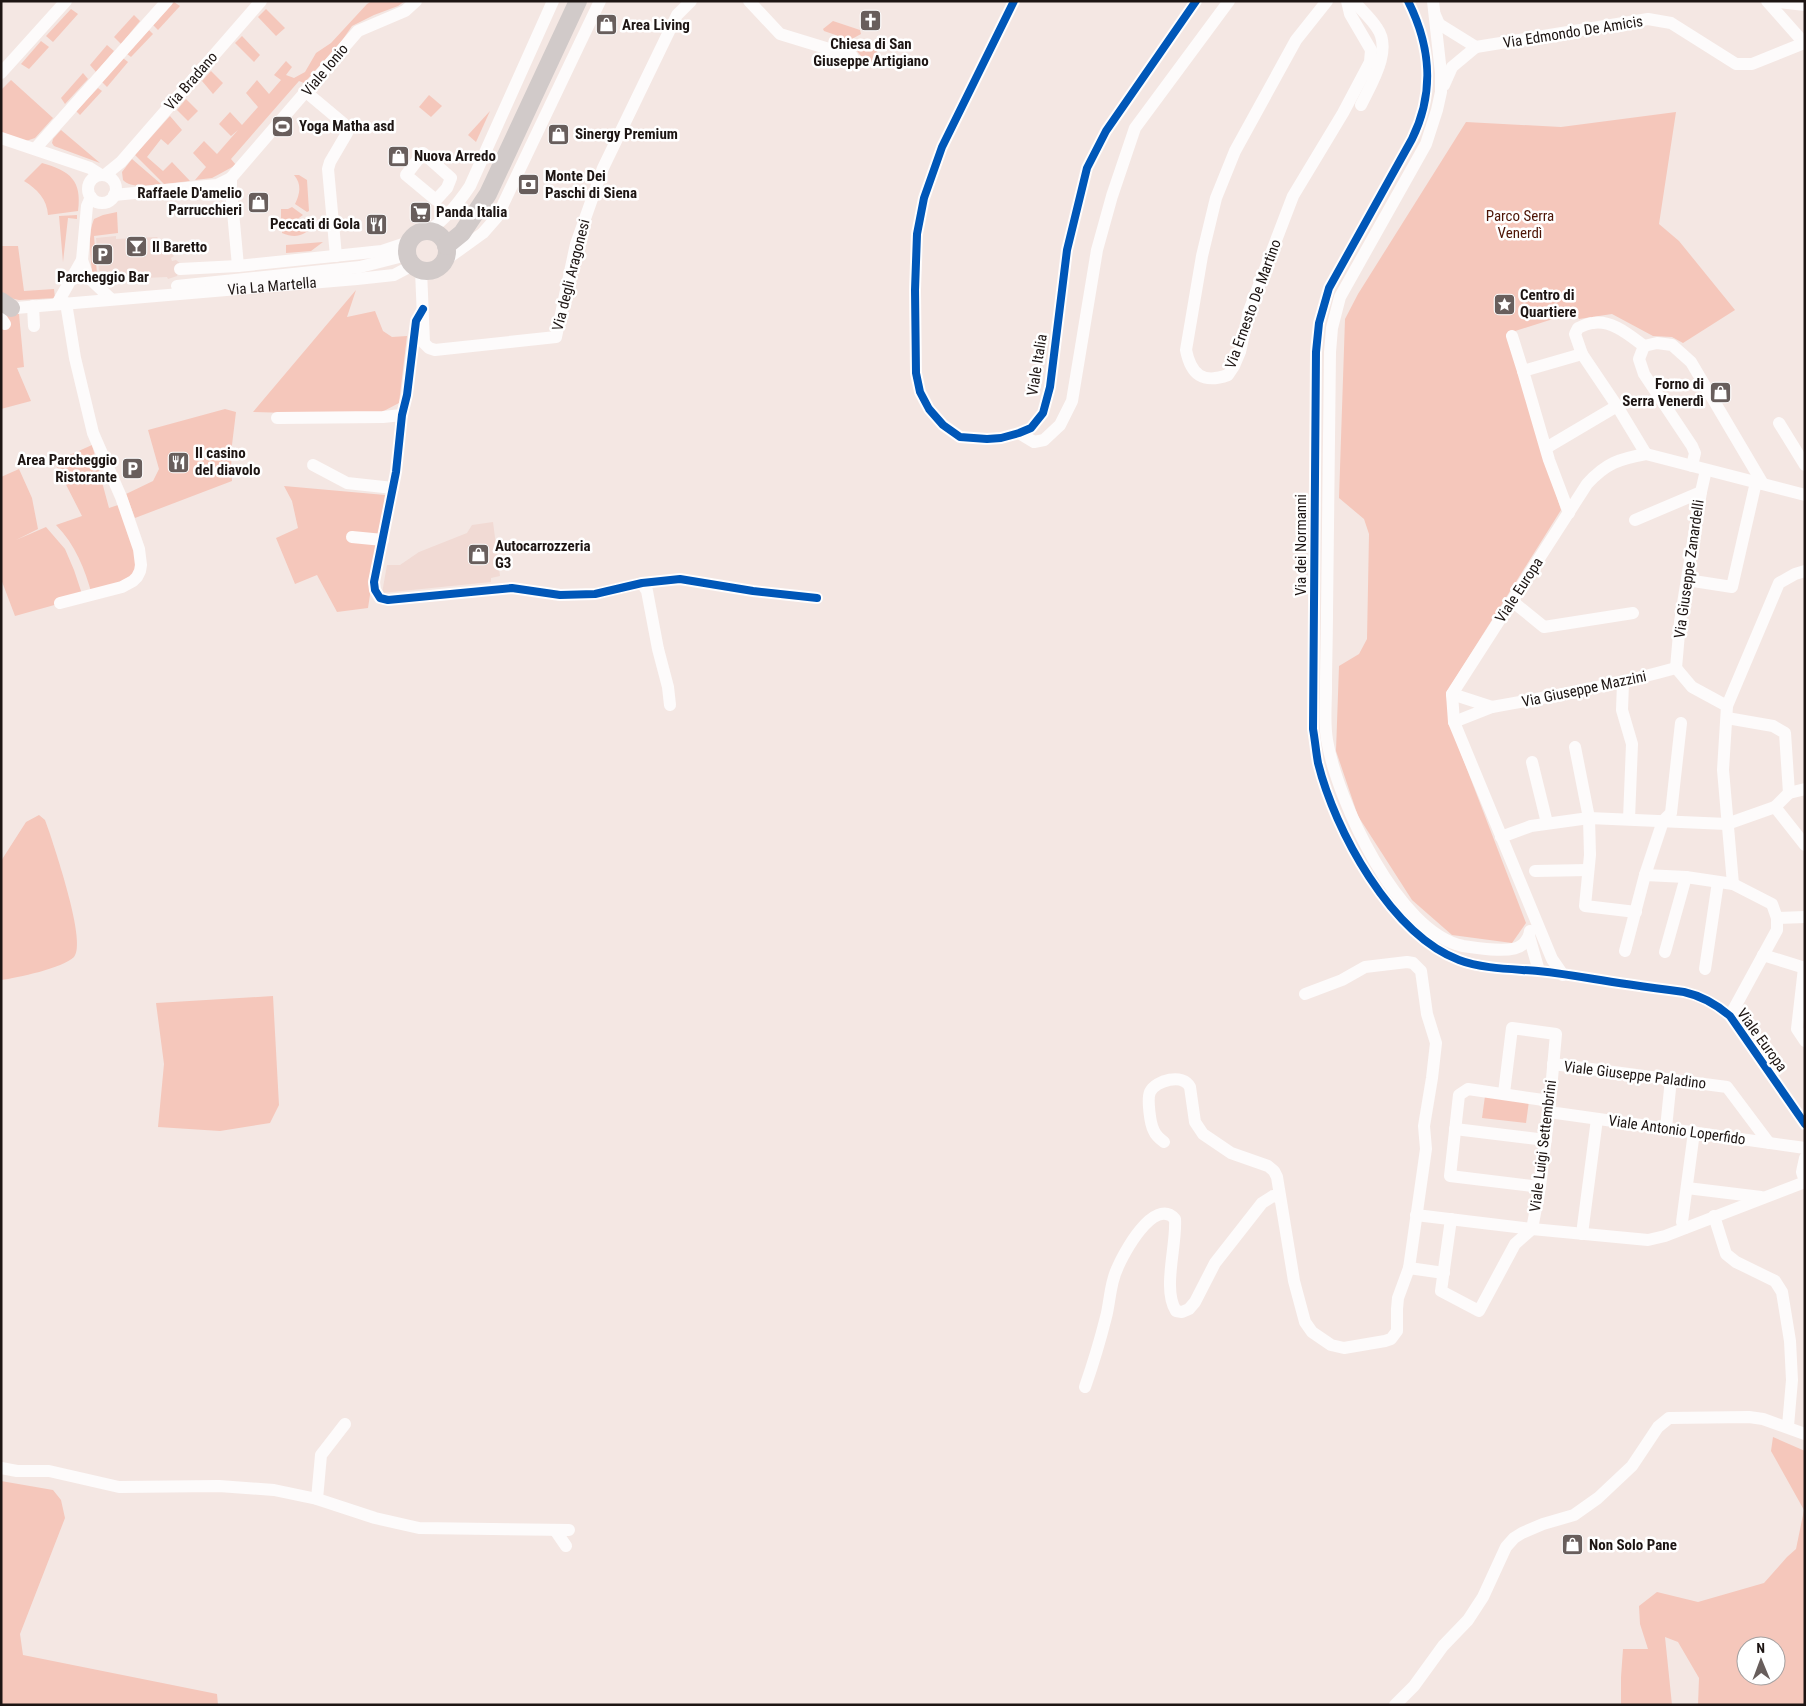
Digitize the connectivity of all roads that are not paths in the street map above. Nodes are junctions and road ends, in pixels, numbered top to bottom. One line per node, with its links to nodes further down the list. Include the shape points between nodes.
1 (66, 1): 23 (street)
2 (167, 1): 28 (street)
3 (261, 1): 32 (street, Via Bradano, via 121,162)
4 (416, 1): 24 (street, Viale Ionio, via 405,11 358,31)
5 (553, 1): 36 (street, via 470,186 458,204)
6 (578, 1): 35 (street, via 488,194)
7 (600, 1): 37 (street, via 498,217)
8 (749, 1): 22 (street, via 780,34)
9 (1014, 1): 58 (street, Viale Italia, via 942,147 924,198 916,234 915,357 920,392 943,425 960,437 994,438)
10 (1196, 1): 58 (street, Viale Italia, via 1106,131 1088,168 1067,250 1050,387 1043,413 1031,428)
11 (1229, 1): 58 (street, Viale Italia, via 1135,128 1097,250 1072,401 1060,425 1044,440 1034,442)
12 (1327, 1): 13 (street, Via Ernesto De Martino, via 1296,40 1234,151 1216,198 1202,256 1186,350 1188,361 1202,378 1209,380 1228,375 1234,366 1249,310 1293,196 1370,62 1371,50 1350,14)
13 (1347, 1)
14 (1354, 1): 26 (street, via 1378,29 1382,45 1382,56)
15 (1408, 1): 116 (street, Via dei Normanni, via 1421,34 1427,62 1424,108 1412,139 1328,288 1319,323 1316,352 1313,729 1318,762 1328,793 1372,881 1392,908 1421,938 1443,953 1462,961)
16 (1768, 1): 18 (street); 20 (street)
17 (690, 2): 47 (street, Via degli Aragonesi, via 677,15 602,168 576,244 556,337 435,350 424,342)
18 (1805, 6)
19 (1433, 7): 21 (street, via 1440,24); 25 (street, Via dei Normanni)
20 (1805, 43): 21 (street, Via Edmondo De Amicis, via 1752,64 1736,64 1670,23 1648,19)
21 (1476, 47): 25 (street, via 1452,68)
22 (852, 56)
23 (1, 73)
24 (306, 92): 30 (street, Viale Ionio); 39 (street, via 343,122 347,133 328,169)
25 (1441, 92): 110 (street, Via dei Normanni, via 1426,144 1340,297 1332,328 1327,739 1345,802 1357,828 1388,882 1432,932 1454,944 1513,950)
26 (1361, 105)
27 (1, 138): 28 (street)
28 (35, 149): 29 (street)
29 (72, 163): 31 (street); 32 (street, via 90,168)
30 (231, 178): 32 (street, via 218,185 126,194); 42 (street)
31 (88, 184): 32 (street, via 93,178); 33 (street)
32 (109, 185): 33 (street, via 99,202); 34 (street)
33 (91, 198): 34 (street)
34 (87, 216): 41 (street)
35 (473, 218): 37 (street); 38 (street)
36 (427, 232): 38 (street, via 437,234); 40 (street, via 415,235)
37 (483, 232): 38 (street)
38 (449, 251): 40 (street, via 438,267 431,270)
39 (336, 256): 40 (street, via 382,251); 42 (street)
40 (413, 258): 44 (street, Via La Martella, via 394,275); 47 (street, Via degli Aragonesi)
41 (82, 260): 44 (street, via 88,277); 45 (street)
42 (238, 266): 43 (street)
43 (180, 269)
44 (111, 299): 45 (street, Via La Martella)
45 (62, 304): 46 (street, Via La Martella); 78 (street, via 93,433 122,496 141,565 137,577 122,587)
46 (33, 306): 48 (street, Via La Martella); 49 (street)
47 (423, 309): 55 (street, via 410,339 407,395)
48 (4, 312)
49 (34, 326)
50 (1512, 336): 53 (street)
51 (1644, 346): 52 (street, via 1616,327 1594,322 1578,328 1575,334); 63 (street, via 1639,359 1644,374 1692,446 1695,453); 65 (street, via 1672,344 1691,362)
52 (1582, 354): 53 (street); 54 (street)
53 (1523, 372): 59 (street)
54 (1617, 406): 59 (street); 60 (street)
55 (402, 415): 56 (street, via 330,421); 66 (street)
56 (277, 418)
57 (1779, 423): 62 (street)
58 (1019, 433)
59 (1546, 448): 69 (street)
60 (1646, 454): 63 (street, Viale Europa); 69 (street, Viale Europa, via 1622,458 1598,471)
61 (313, 465): 66 (street, via 347,483)
62 (1805, 465)
63 (1692, 466): 64 (street, Viale Europa)
64 (1706, 470): 65 (street, Viale Europa); 67 (street, Via Giuseppe Zanardelli)
65 (1760, 483): 68 (street, Viale Europa); 74 (street, via 1732,587)
66 (393, 488): 72 (street)
67 (1701, 492): 70 (street); 74 (street, Via Giuseppe Zanardelli)
68 (1805, 495)
69 (1569, 513): 77 (street, Viale Europa)
70 (1635, 520)
71 (352, 537): 72 (street)
72 (383, 540): 75 (street, via 381,576 375,590 380,598 388,600 470,597 512,588 554,594 595,594)
73 (1805, 571): 85 (street, via 1779,583)
74 (1687, 580): 80 (street, Via Giuseppe Zanardelli)
75 (642, 583): 76 (street, via 680,579 788,597); 83 (street, via 647,591)
76 (817, 598)
77 (1512, 601): 79 (street, via 1544,627); 82 (street, Viale Europa)
78 (60, 603)
79 (1634, 613)
80 (1676, 668): 81 (street, Via Giuseppe Mazzini); 85 (street, via 1692,687)
81 (1623, 683): 84 (street, Via Giuseppe Mazzini); 94 (street, via 1622,710 1632,744)
82 (1452, 694): 84 (street); 86 (street)
83 (670, 705)
84 (1492, 707): 86 (street, Via Giuseppe Mazzini)
85 (1727, 712): 91 (street, via 1773,726 1784,733); 97 (street, via 1723,770)
86 (1454, 722): 98 (street)
87 (1681, 723): 95 (street, via 1671,813)
88 (1576, 747): 93 (street)
89 (1532, 762): 96 (street)
90 (1805, 789): 91 (street)
91 (1789, 793): 92 (street)
92 (1775, 807): 97 (street); 99 (street)
93 (1589, 818): 94 (street); 96 (street); 100 (street)
94 (1629, 819): 95 (street)
95 (1663, 821): 97 (street); 102 (street)
96 (1547, 823): 98 (street)
97 (1727, 824): 105 (street)
98 (1501, 837): 107 (street)
99 (1805, 845)
100 (1588, 870): 101 (street); 106 (street, via 1585,906)
101 (1535, 871)
102 (1645, 875): 103 (street); 106 (street)
103 (1686, 877): 104 (street); 112 (street)
104 (1718, 882): 105 (street); 115 (street)
105 (1734, 884): 109 (street, via 1772,904)
106 (1636, 912): 111 (street)
107 (1532, 914): 110 (street); 117 (street, via 1552,959)
108 (1805, 917): 109 (street)
109 (1777, 918): 113 (street, via 1777,930)
110 (1529, 936): 116 (street)
111 (1626, 951)
112 (1665, 952)
113 (1763, 955): 114 (street); 119 (street)
114 (1805, 968): 120 (street, via 1797,1029)
115 (1704, 969)
116 (1538, 971): 117 (street, Via dei Normanni)
117 (1563, 975): 119 (street, Viale Europa, via 1687,992 1703,997)
118 (1305, 994): 140 (street, via 1365,967 1407,962 1421,971 1436,1053 1424,1126 1426,1149)
119 (1730, 1016): 126 (street, Viale Europa)
120 (1805, 1041)
121 (1553, 1064): 122 (street, Viale Giuseppe Paladino); 123 (street, Viale Giuseppe Paladino, via 1556,1034 1512,1028); 124 (street, Viale Luigi Settembrini)
122 (1671, 1079): 127 (street); 132 (street, Viale Giuseppe Paladino, via 1727,1086)
123 (1504, 1093): 124 (street, Viale Antonio Loperfido); 128 (street, Viale Antonio Loperfido, via 1468,1089 1459,1095)
124 (1550, 1107): 125 (street, Viale Antonio Loperfido); 130 (street, Viale Luigi Settembrini)
125 (1597, 1119): 127 (street, Viale Antonio Loperfido); 145 (street)
126 (1805, 1124)
127 (1666, 1128): 129 (street, Viale Antonio Loperfido)
128 (1455, 1129): 130 (street); 136 (street, Viale Antonio Loperfido, via 1450,1176)
129 (1694, 1132): 132 (street, Viale Antonio Loperfido); 137 (street)
130 (1546, 1140): 136 (street, Viale Luigi Settembrini)
131 (1164, 1142): 138 (street, via 1154,1132 1149,1095 1153,1088 1164,1082 1184,1080 1190,1087 1198,1129 1231,1154 1268,1166 1274,1171)
132 (1769, 1143): 133 (street, Viale Antonio Loperfido)
133 (1805, 1148)
134 (1805, 1158): 135 (street, via 1802,1172)
135 (1805, 1181): 139 (street)
136 (1540, 1187): 144 (street, Viale Luigi Settembrini)
137 (1686, 1188): 139 (street); 143 (street, via 1682,1222)
138 (1280, 1197): 146 (street, via 1294,1281 1305,1322 1312,1332 1331,1344 1352,1347 1385,1342 1395,1335 1398,1298); 148 (street, via 1267,1198 1253,1212 1215,1263 1195,1302 1182,1312 1174,1308 1171,1295 1175,1220 1169,1215 1158,1215 1143,1226 1116,1269 1106,1316)
139 (1766, 1197): 141 (street)
140 (1416, 1214): 142 (street); 146 (street)
141 (1714, 1216): 143 (street); 150 (street, via 1726,1254 1775,1281 1782,1292 1792,1380)
142 (1451, 1219): 144 (street); 147 (street)
143 (1685, 1228): 145 (street, via 1648,1240)
144 (1532, 1229): 145 (street); 147 (street, via 1515,1244 1479,1311 1441,1291)
145 (1582, 1234)
146 (1409, 1268): 147 (street)
147 (1444, 1273)
148 (1084, 1387)
149 (345, 1424): 153 (street, via 321,1455)
150 (1788, 1426): 151 (street); 157 (street, via 1749,1417 1673,1418 1664,1422 1632,1466 1598,1498 1574,1515 1543,1524 1510,1542 1468,1620)
151 (1805, 1434)
152 (1, 1468): 153 (street, via 49,1471 119,1487 234,1483)
153 (317, 1499): 154 (street, via 419,1528)
154 (555, 1530): 155 (street); 156 (street)
155 (569, 1530)
156 (566, 1546)
157 (1395, 1705)

